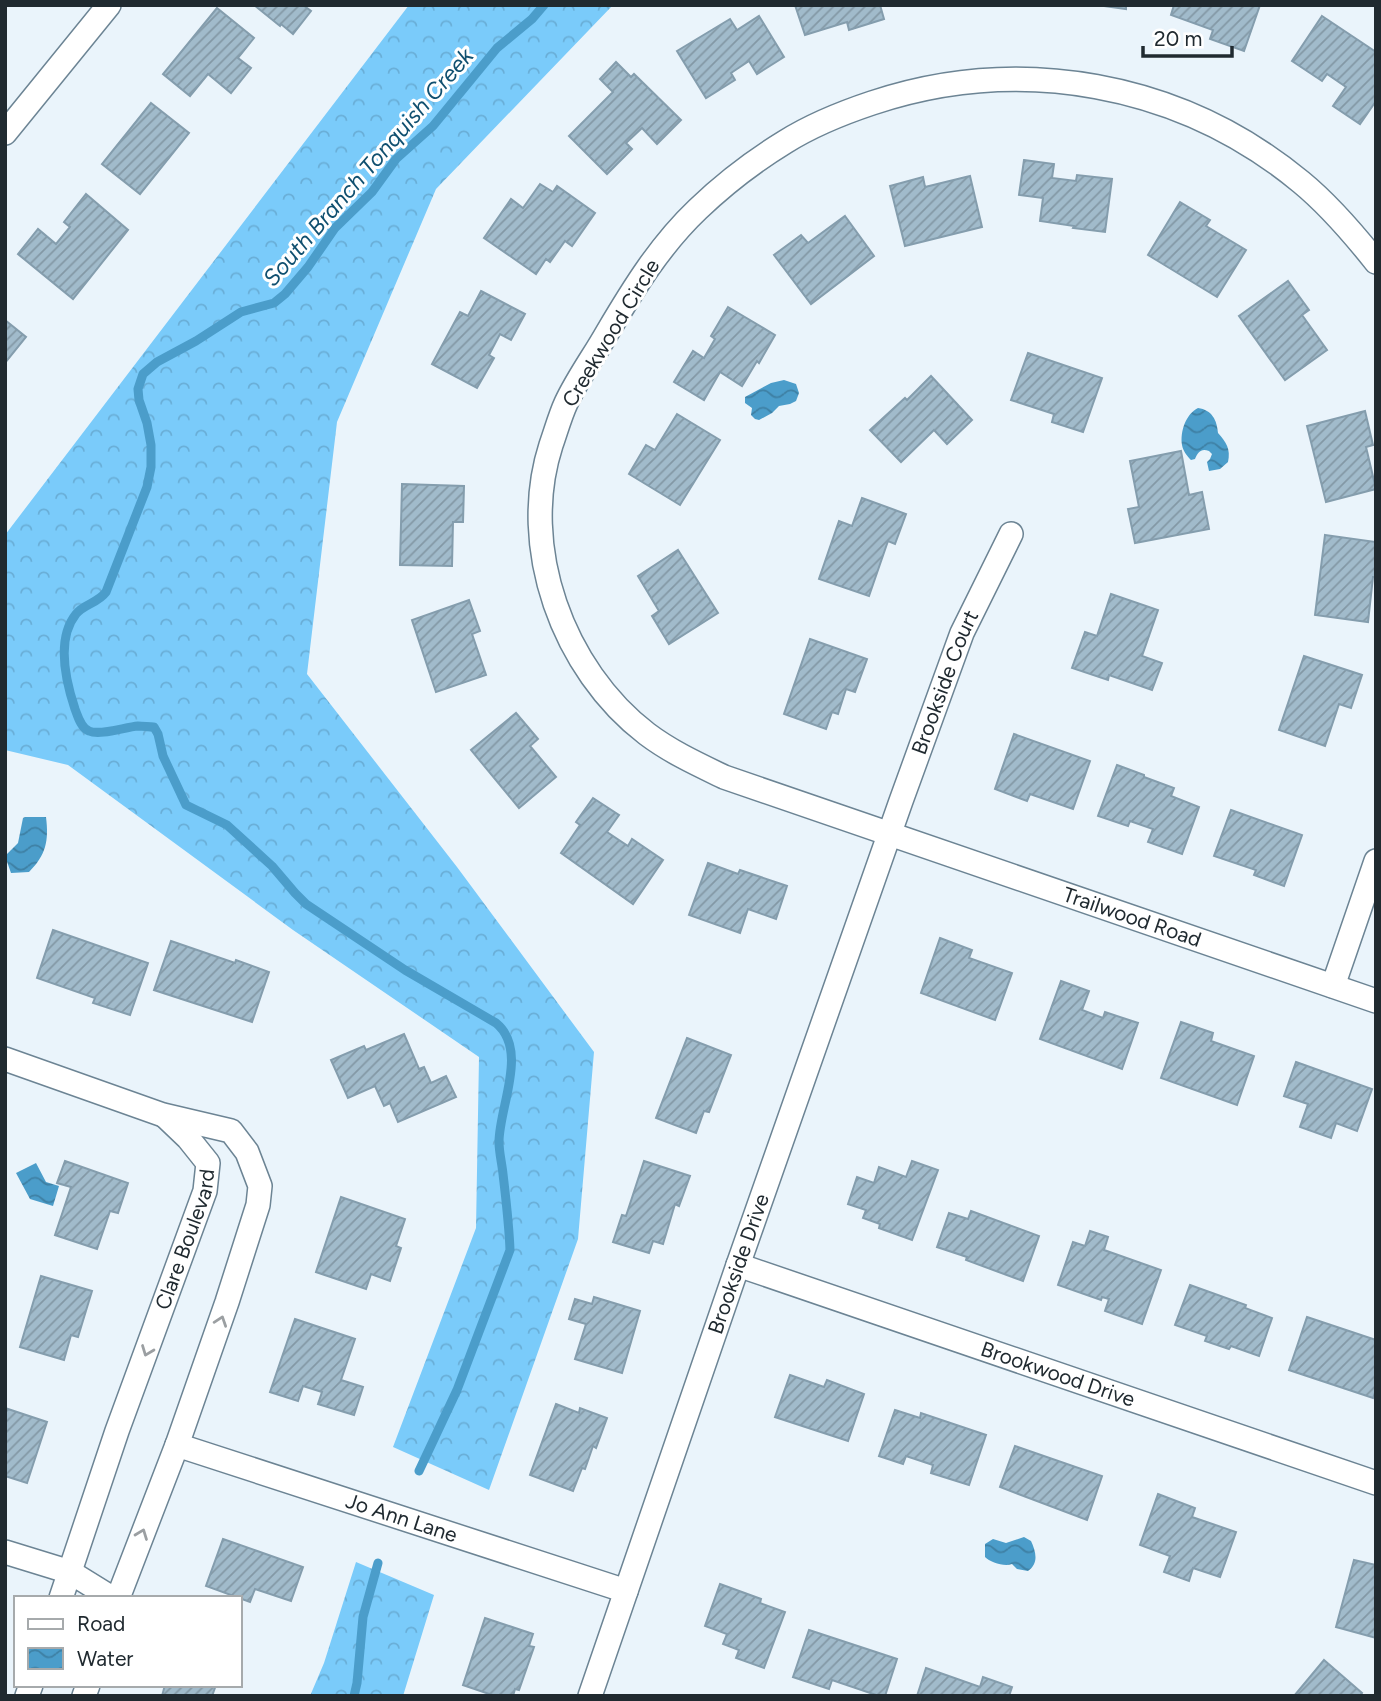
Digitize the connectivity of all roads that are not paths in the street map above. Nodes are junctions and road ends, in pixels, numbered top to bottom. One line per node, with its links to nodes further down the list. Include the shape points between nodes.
1 (109, 5): 2 (street)
2 (5, 133)
3 (1376, 262): 5 (street, Creekwood Circle, via 1302,182 1216,126 1167,104 1118,90 1004,78 904,92 844,112 787,140 696,211 654,259 567,402 550,449 541,527 547,576 558,614 580,659 609,699 680,756 724,777)
4 (1011, 534): 5 (street, Brookside Court, via 962,633)
5 (889, 835): 7 (street, Trailwood Road); 11 (street, Brookside Drive)
6 (1376, 861): 7 (street)
7 (1333, 986): 8 (street, Trailwood Road)
8 (1376, 1001)
9 (5, 1059): 10 (street)
10 (163, 1115): 12 (street, one-way to 10, via 228,1303 260,1186 247,1152 231,1131); 15 (street, Clare Boulevard, one-way to 15, via 208,1163 205,1191)
11 (738, 1265): 13 (street, Brookwood Drive); 16 (street, Brookside Drive)
12 (177, 1445): 16 (street, Jo Ann Lane); 19 (street, one-way to 12)
13 (1376, 1483)
14 (5, 1552): 15 (street)
15 (70, 1572): 17 (street, Clare Boulevard); 18 (street)
16 (626, 1591): 20 (street, Brookside Drive)
17 (62, 1596)
18 (109, 1596)
19 (119, 1596)
20 (594, 1695)

